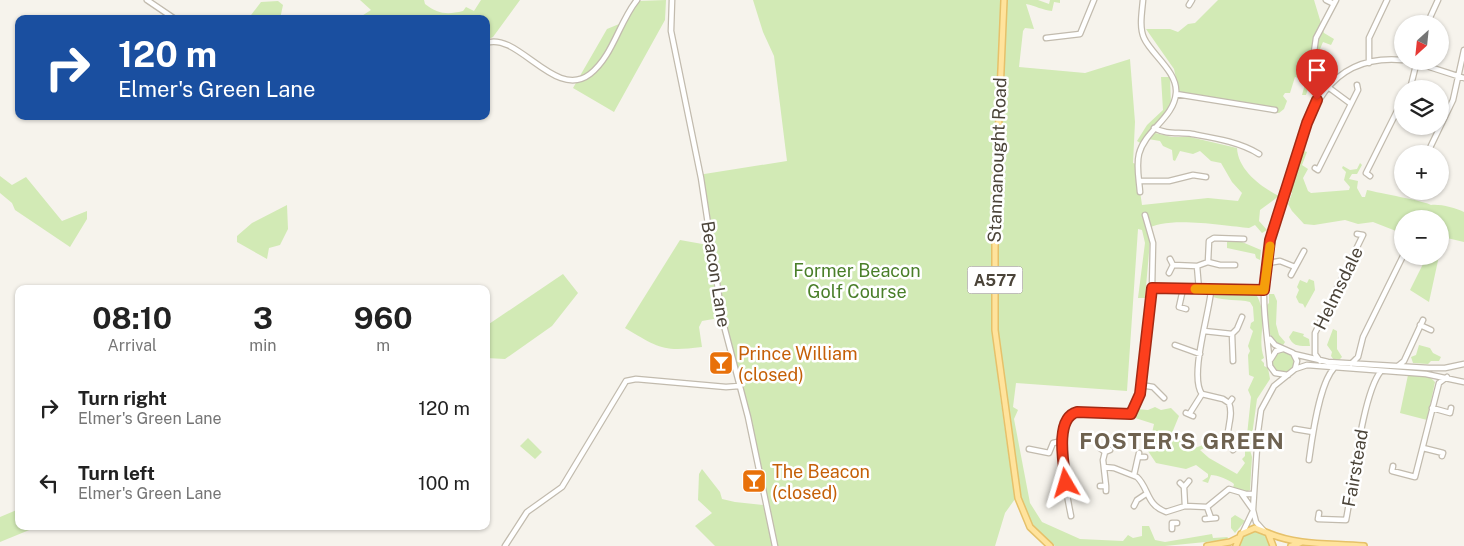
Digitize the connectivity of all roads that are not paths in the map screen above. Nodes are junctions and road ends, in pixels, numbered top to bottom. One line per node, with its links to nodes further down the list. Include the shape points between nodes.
1 (147, 0): 11 (street)
2 (637, 0): 14 (street, via 601,62 589,75 574,81 557,76 506,44)
3 (672, 0): 92 (street, Beacon Lane, via 673,43 701,178 723,322)
4 (1004, 0): 136 (main road, Stannanought Road / A577, via 996,181 995,330 1018,498 1030,528)
5 (1094, 0): 13 (street, via 1080,34)
6 (1142, 0): 23 (street, via 1144,39 1173,79)
7 (1326, 0): 10 (street)
8 (1388, 0): 17 (street, via 1369,38)
9 (1438, 0): 12 (street)
10 (1335, 2): 22 (street, via 1316,38 1314,52)
11 (169, 15)
12 (1431, 15)
13 (1046, 38)
14 (490, 41)
15 (1464, 50): 19 (street)
16 (1394, 59): 17 (street)
17 (1369, 63): 22 (street, via 1346,72)
18 (1440, 70): 19 (street)
19 (1457, 76): 20 (street); 28 (street, via 1450,109)
20 (1464, 78)
21 (1357, 85): 24 (street)
22 (1328, 88): 24 (street); 41 (street, via 1317,100 1307,123 1270,240)
23 (1176, 94): 25 (street); 27 (street, via 1171,109)
24 (1351, 104): 30 (street, via 1318,170)
25 (1275, 110)
26 (1394, 117): 31 (street, via 1366,173)
27 (1154, 128): 29 (street, via 1170,134 1190,134 1230,142); 33 (street, via 1139,153)
28 (1432, 145)
29 (1259, 154)
30 (1315, 168)
31 (1370, 176)
32 (1206, 177): 33 (street, via 1193,175 1169,182)
33 (1139, 181): 34 (street)
34 (1140, 192)
35 (1145, 215): 49 (street, via 1153,243)
36 (1357, 234): 64 (street, Helmsdale, via 1363,235 1317,328)
37 (1244, 239): 40 (street, via 1214,238 1209,241)
38 (1304, 251): 46 (street)
39 (1170, 259): 42 (street)
40 (1208, 262): 43 (street); 45 (street)
41 (1268, 263): 46 (street, via 1280,261); 53 (street)
42 (1173, 264): 45 (street); 47 (street)
43 (1235, 265)
44 (1399, 265): 66 (street, via 1363,338)
45 (1197, 266): 51 (street)
46 (1295, 267): 48 (street)
47 (1169, 273)
48 (1291, 275)
49 (1152, 288): 50 (street); 91 (street)
50 (1183, 289): 51 (street); 55 (street)
51 (1199, 290): 52 (street)
52 (1211, 290): 53 (street); 59 (street)
53 (1264, 290): 61 (street)
54 (1172, 306): 55 (street)
55 (1179, 307): 56 (street)
56 (1186, 309)
57 (1242, 317): 60 (street)
58 (1430, 330): 67 (street, via 1421,323)
59 (1204, 331): 60 (street); 68 (street)
60 (1232, 334): 72 (street)
61 (1269, 338): 63 (street); 70 (street)
62 (1175, 345): 68 (street)
63 (1285, 349): 65 (street); 70 (street, via 1276,351)
64 (1315, 349): 69 (street, Helmsdale); 71 (street, Helmsdale)
65 (1293, 353): 69 (street); 80 (street)
66 (1360, 353): 73 (street); 74 (street)
67 (1408, 353): 76 (street); 78 (street)
68 (1200, 354): 94 (street, via 1197,386)
69 (1306, 358): 71 (street)
70 (1270, 361): 83 (street)
71 (1320, 361): 73 (street)
72 (1235, 363)
73 (1352, 364): 74 (street)
74 (1366, 364): 76 (street)
75 (1464, 364): 78 (street, via 1445,368)
76 (1398, 366): 78 (street)
77 (1320, 367): 79 (street); 80 (street, via 1307,365); 87 (street)
78 (1413, 367)
79 (1334, 368): 81 (street); 87 (street)
80 (1295, 370): 84 (street)
81 (1368, 370): 82 (street); 88 (street)
82 (1381, 371): 85 (street); 88 (street, Fairstead)
83 (1275, 373): 84 (street); 93 (street)
84 (1288, 375): 93 (street)
85 (1434, 375): 86 (street); 90 (street)
86 (1447, 377): 89 (street); 90 (street)
87 (1328, 378): 100 (street)
88 (1374, 382): 125 (street, Fairstead, via 1364,416 1346,520 1318,519)
89 (1464, 382)
90 (1439, 383): 96 (street)
91 (1141, 385): 95 (street, via 1153,387); 101 (street, via 1131,414 1072,413 1064,425)
92 (739, 386): 134 (street, via 626,381 562,487 528,512); 135 (street, Beacon Lane)
93 (1274, 386): 120 (street, via 1259,419)
94 (1202, 394): 98 (street); 106 (street, via 1231,401 1232,415 1226,441)
95 (1164, 398)
96 (1432, 408): 97 (street, via 1450,413); 103 (street)
97 (1452, 408)
98 (1190, 414)
99 (1295, 429): 100 (street)
100 (1313, 432): 110 (street)
101 (1062, 441): 104 (street, via 1053,443 1049,453); 127 (street)
102 (1100, 448): 107 (street)
103 (1423, 448): 108 (street, via 1443,453); 111 (street, via 1416,477 1392,471)
104 (1029, 449)
105 (1110, 450): 107 (street)
106 (1233, 450)
107 (1105, 452): 112 (street)
108 (1442, 456)
109 (1145, 457): 113 (street, via 1138,455)
110 (1309, 460)
111 (1393, 466)
112 (1104, 467): 113 (street); 117 (street)
113 (1134, 475): 119 (street, via 1141,481)
114 (1189, 481): 116 (street)
115 (1180, 483): 116 (street)
116 (1184, 487): 121 (street)
117 (1104, 488)
118 (1241, 493): 120 (street); 122 (street, via 1226,490); 124 (street)
119 (1146, 494): 123 (street); 126 (street, via 1159,509)
120 (1253, 494): 124 (street)
121 (1185, 506): 122 (street); 126 (street)
122 (1207, 507): 128 (street)
123 (1132, 508)
124 (1253, 510): 130 (street); 131 (street, via 1256,522)
125 (1319, 512)
126 (1171, 513): 129 (street)
127 (1071, 516)
128 (1211, 518)
129 (1174, 525)
130 (1243, 532): 131 (main road, via 1255,528); 132 (main road)
131 (1266, 532): 133 (main road, via 1282,539); 139 (main road)
132 (1238, 538): 137 (main road); 138 (main road)
133 (1303, 542): 140 (main road); 141 (main road)
134 (505, 546)
135 (775, 546)
136 (1050, 546)
137 (1207, 546)
138 (1236, 546)
139 (1273, 546)
140 (1291, 546)
141 (1364, 546)

